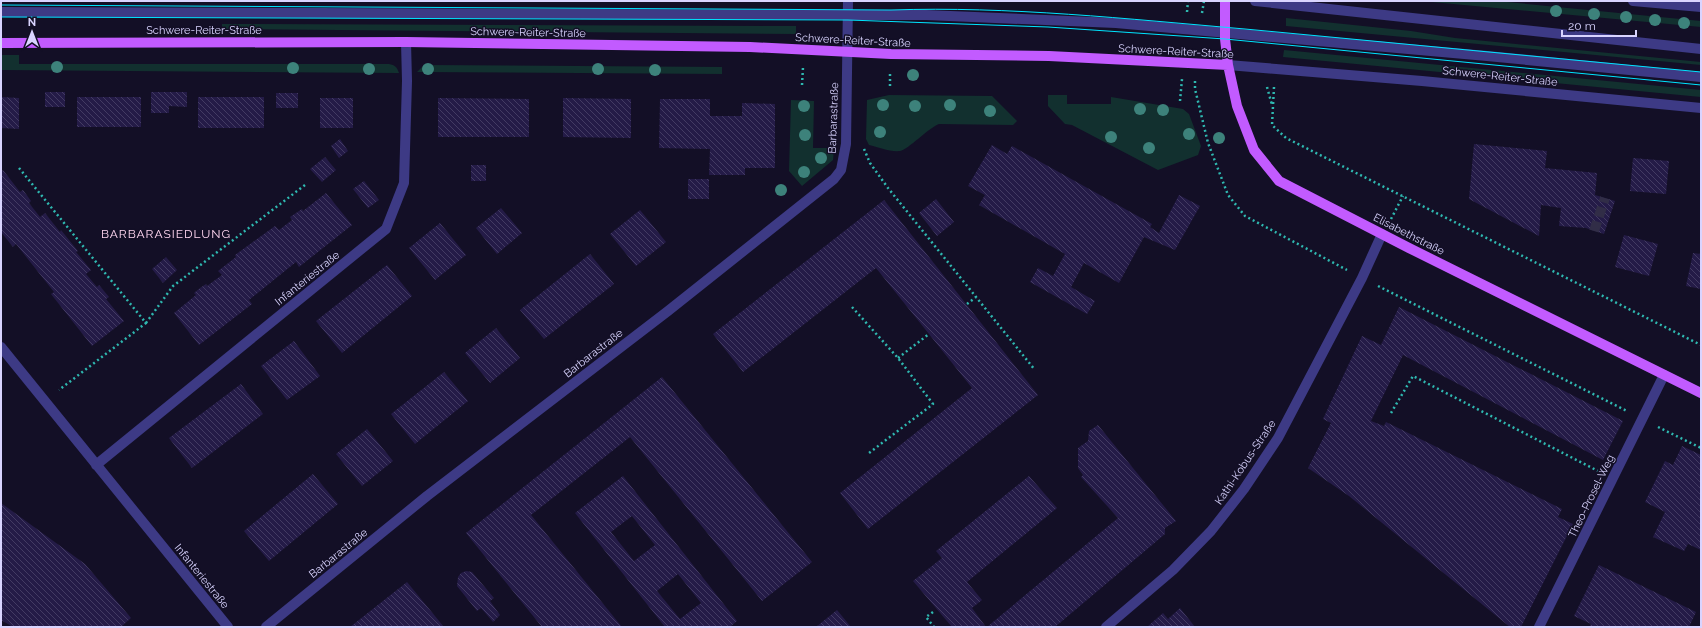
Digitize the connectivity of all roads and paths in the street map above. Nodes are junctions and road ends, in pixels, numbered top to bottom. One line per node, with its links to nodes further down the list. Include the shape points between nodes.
1 (848, 1): 7 (street, Barbarastraße)
2 (1225, 1): 8 (main road, Elisabethstraße)
3 (1255, 1): 11 (street)
4 (1633, 1): 5 (street)
5 (1701, 7)
6 (1, 12): 7 (street)
7 (848, 14): 8 (street, via 1102,23); 12 (street, Barbarastraße)
8 (1224, 33): 13 (main road, Elisabethstraße); 14 (street)
9 (406, 42): 10 (main road, Schwere-Reiter-Straße); 12 (main road, Schwere-Reiter-Straße, via 750,47); 40 (street, Infanteriestraße, via 404,183 386,229)
10 (1, 43)
11 (1701, 49)
12 (847, 52): 13 (main road, Schwere-Reiter-Straße, via 1049,56); 44 (street, Barbarastraße, via 846,144 841,170 834,179 668,311 427,496)
13 (1228, 65): 17 (street, Schwere-Reiter-Straße); 22 (main road, Elisabethstraße, via 1237,106 1254,150 1279,181)
14 (1701, 78)
15 (1198, 104): 23 (path, via 1208,143 1228,195 1245,216)
16 (1272, 107): 21 (path, via 1272,125 1286,138)
17 (1701, 108)
18 (862, 145): 24 (path, via 870,163 888,188)
19 (19, 168): 27 (path)
20 (305, 185): 27 (path, via 173,286)
21 (1403, 196): 22 (path); 29 (path)
22 (1382, 234): 23 (street, Kathi-Kobus-Straße); 33 (main road, Elisabethstraße)
23 (1362, 278): 37 (path); 46 (street, Kathi-Kobus-Straße, via 1278,438 1244,489 1211,531 1173,570)
24 (976, 297): 25 (path); 32 (path)
25 (967, 304)
26 (852, 307): 31 (path)
27 (146, 323): 35 (path)
28 (929, 334): 31 (path)
29 (1701, 345)
30 (1, 347): 35 (street, Infanteriestraße)
31 (898, 358): 39 (path, via 933,404)
32 (1035, 370)
33 (1664, 375): 34 (main road, Elisabethstraße); 37 (street, Theo-Prosel-Weg)
34 (1701, 393)
35 (45, 402): 40 (street, Infanteriestraße)
36 (1391, 413): 41 (path, via 1413,376)
37 (1642, 418): 38 (path); 47 (street, Theo-Prosel-Weg)
38 (1701, 448)
39 (869, 453)
40 (96, 465): 43 (street, Infanteriestraße)
41 (1584, 465)
42 (933, 612): 45 (path, via 926,617)
43 (228, 627)
44 (266, 627)
45 (934, 627)
46 (1106, 627)
47 (1539, 627)

